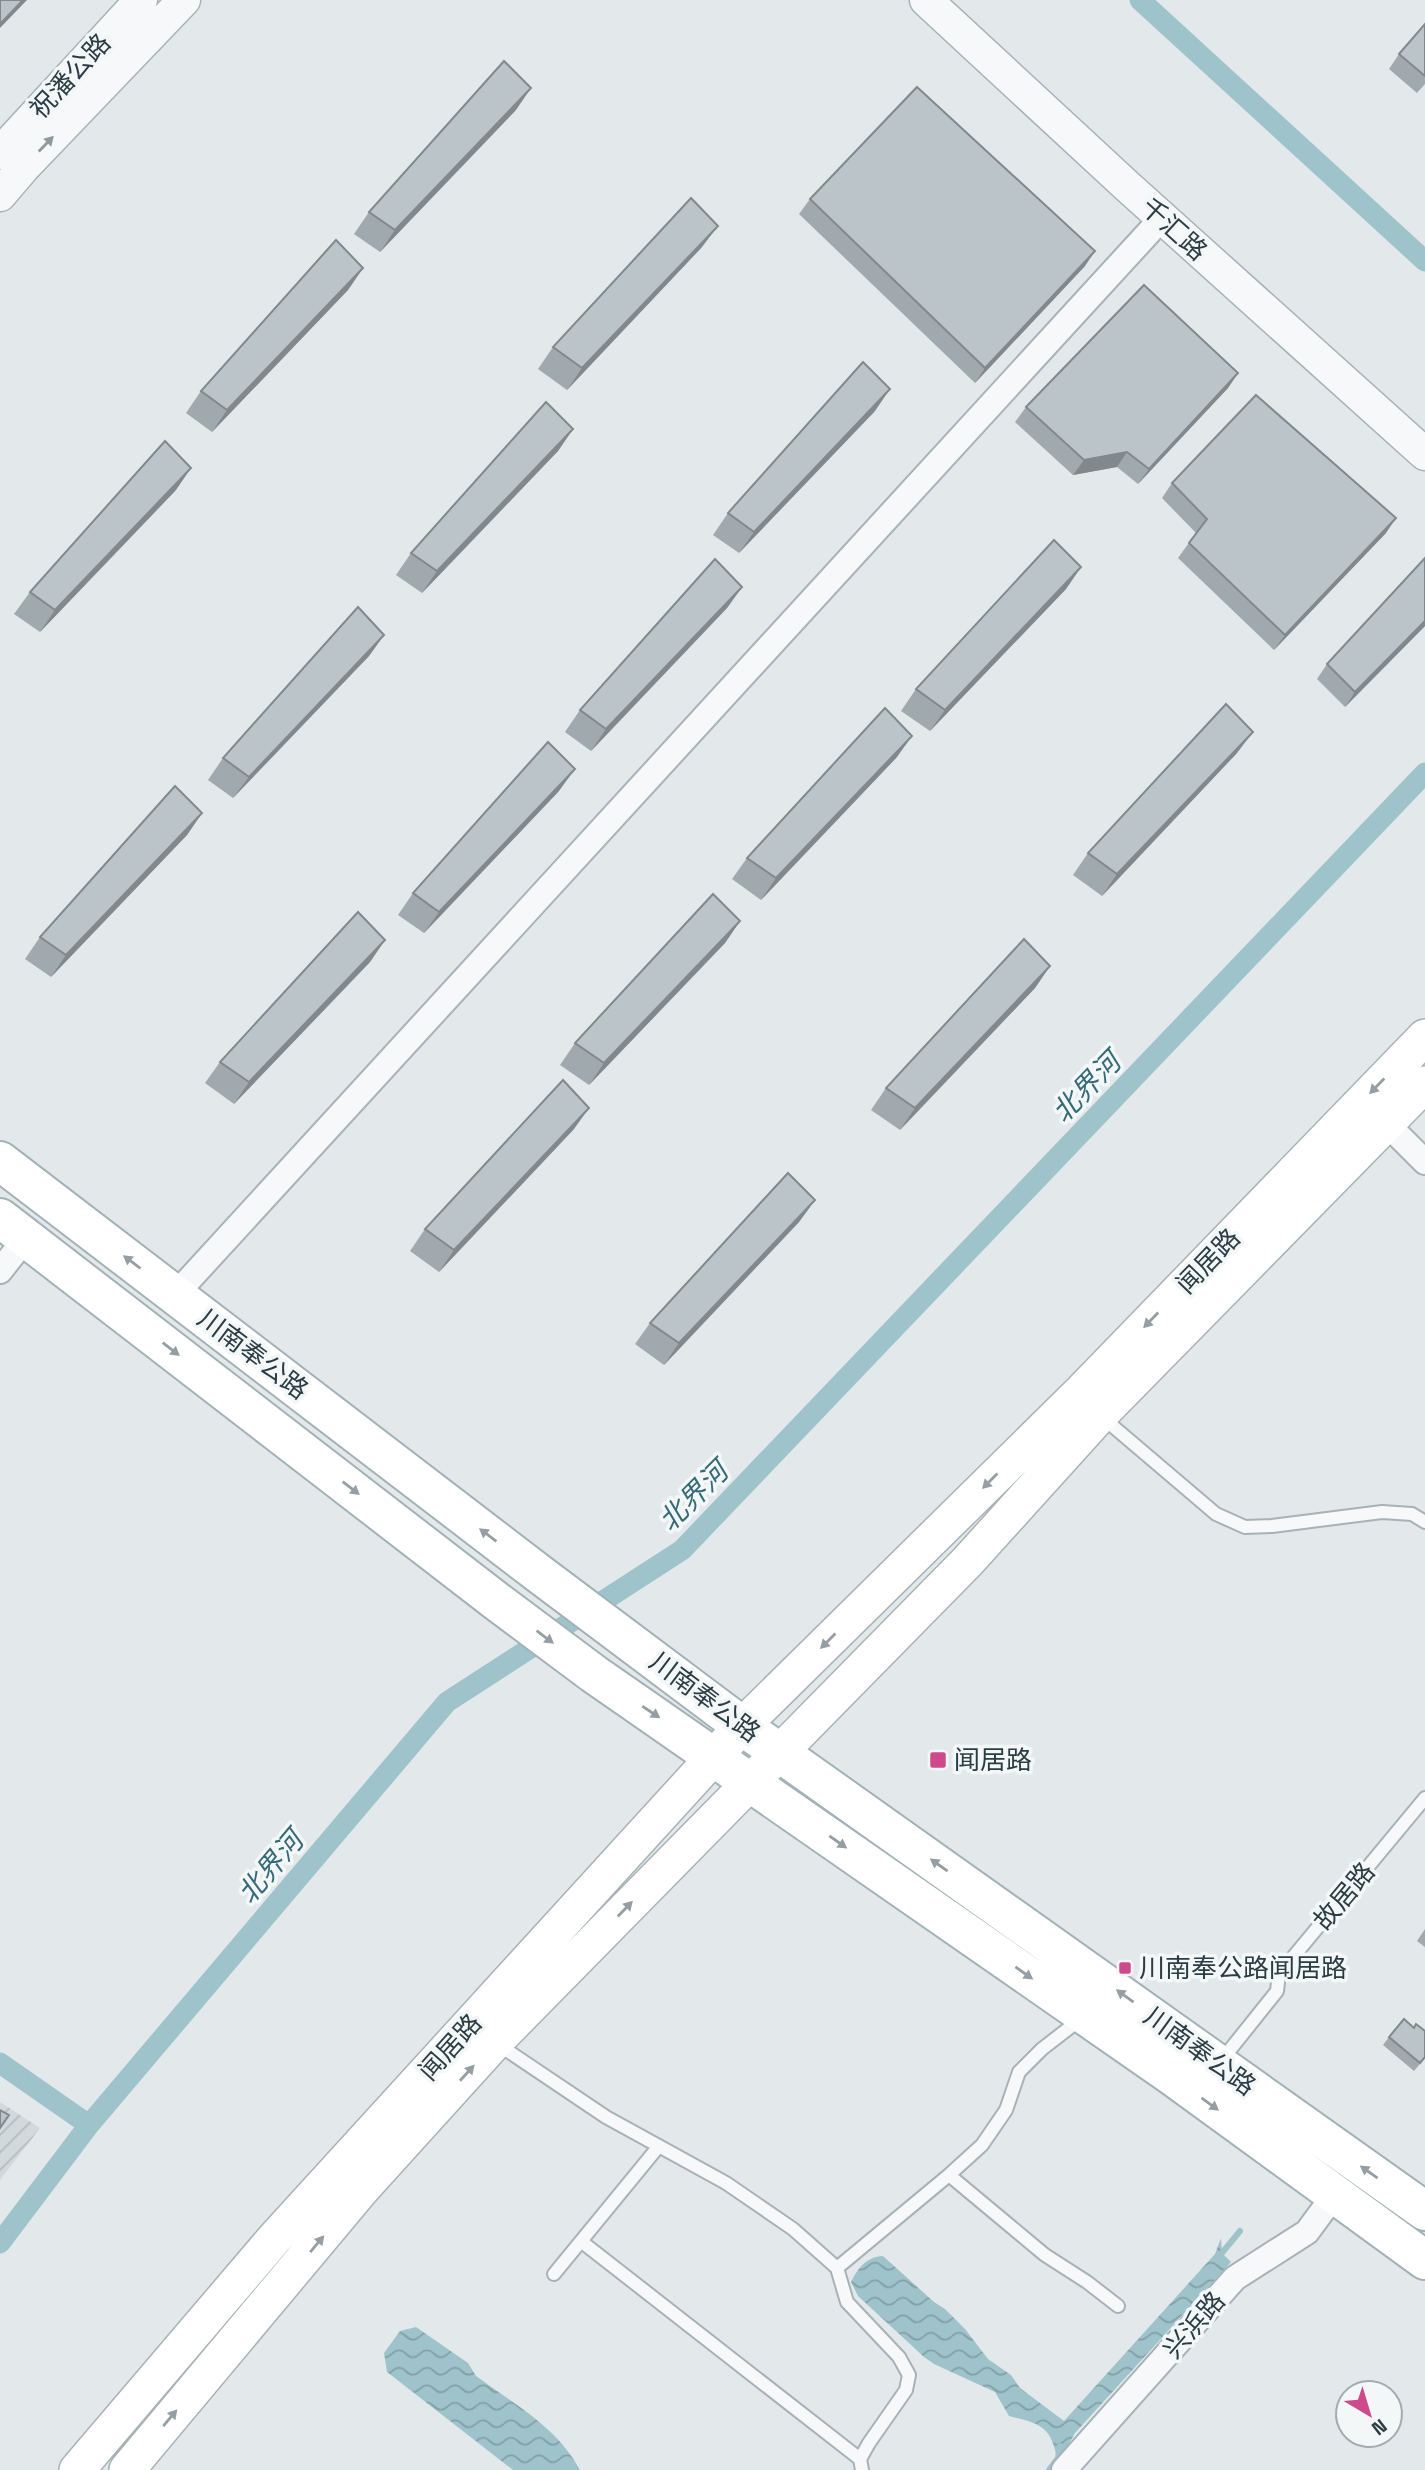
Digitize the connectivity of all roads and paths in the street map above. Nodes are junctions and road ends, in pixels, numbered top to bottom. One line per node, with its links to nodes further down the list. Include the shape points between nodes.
1 (141, 0): 4 (street, 祝潘公路)
2 (184, 0): 5 (street, one-way to 2)
3 (926, 0): 6 (street, 千汇路)
4 (0, 153)
5 (0, 195)
6 (1162, 218): 7 (street, 千汇路); 15 (street)
7 (1425, 454)
8 (1425, 1037): 16 (main road, 闻居路, one-way to 16)
9 (1425, 1084): 10 (main road)
10 (1386, 1123): 12 (street); 16 (main road)
11 (0, 1161): 15 (main road, 川南奉公路, one-way to 11)
12 (1425, 1162)
13 (13, 1228): 14 (street); 20 (main road, 川南奉公路, one-way to 20, via 495,1600)
14 (0, 1270)
15 (176, 1295): 18 (main road, 川南奉公路, one-way to 15)
16 (1091, 1403): 17 (lane, via 1216,1514 1245,1527 1382,1512 1412,1514); 18 (main road, 闻居路, one-way to 18); 19 (main road, via 968,1561)
17 (1425, 1522)
18 (742, 1726): 19 (main road, 川南奉公路); 20 (main road, 闻居路)
19 (780, 1753): 21 (main road); 25 (main road, 川南奉公路, one-way to 19)
20 (716, 1756): 21 (main road, 川南奉公路); 24 (main road, 闻居路)
21 (750, 1780): 23 (main road, 川南奉公路, one-way to 23); 24 (main road, one-way to 21)
22 (1425, 1798): 25 (lane, 故居路, via 1279,1974 1277,1991)
23 (1085, 2015): 27 (lane, via 1019,2072 1006,2110 982,2145); 28 (main road, 川南奉公路, one-way to 28)
24 (482, 2033): 26 (lane, via 606,2117); 36 (main road, 闻居路, via 274,2239); 37 (main road, one-way to 24, via 362,2190)
25 (1219, 2064): 29 (main road, 川南奉公路, one-way to 25)
26 (659, 2146): 30 (lane); 32 (lane, via 737,2191)
27 (949, 2175): 32 (lane); 34 (lane, via 1045,2255)
28 (1335, 2194): 31 (main road, 川南奉公路); 38 (street, 兴浜路, via 1307,2232 1235,2278)
29 (1425, 2211)
30 (582, 2242): 33 (lane); 35 (lane)
31 (1425, 2260)
32 (837, 2267): 35 (lane, via 847,2302 909,2375 906,2390 869,2443)
33 (554, 2274)
34 (1118, 2306)
35 (861, 2465)
36 (77, 2470)
37 (127, 2470)
38 (1064, 2470)

